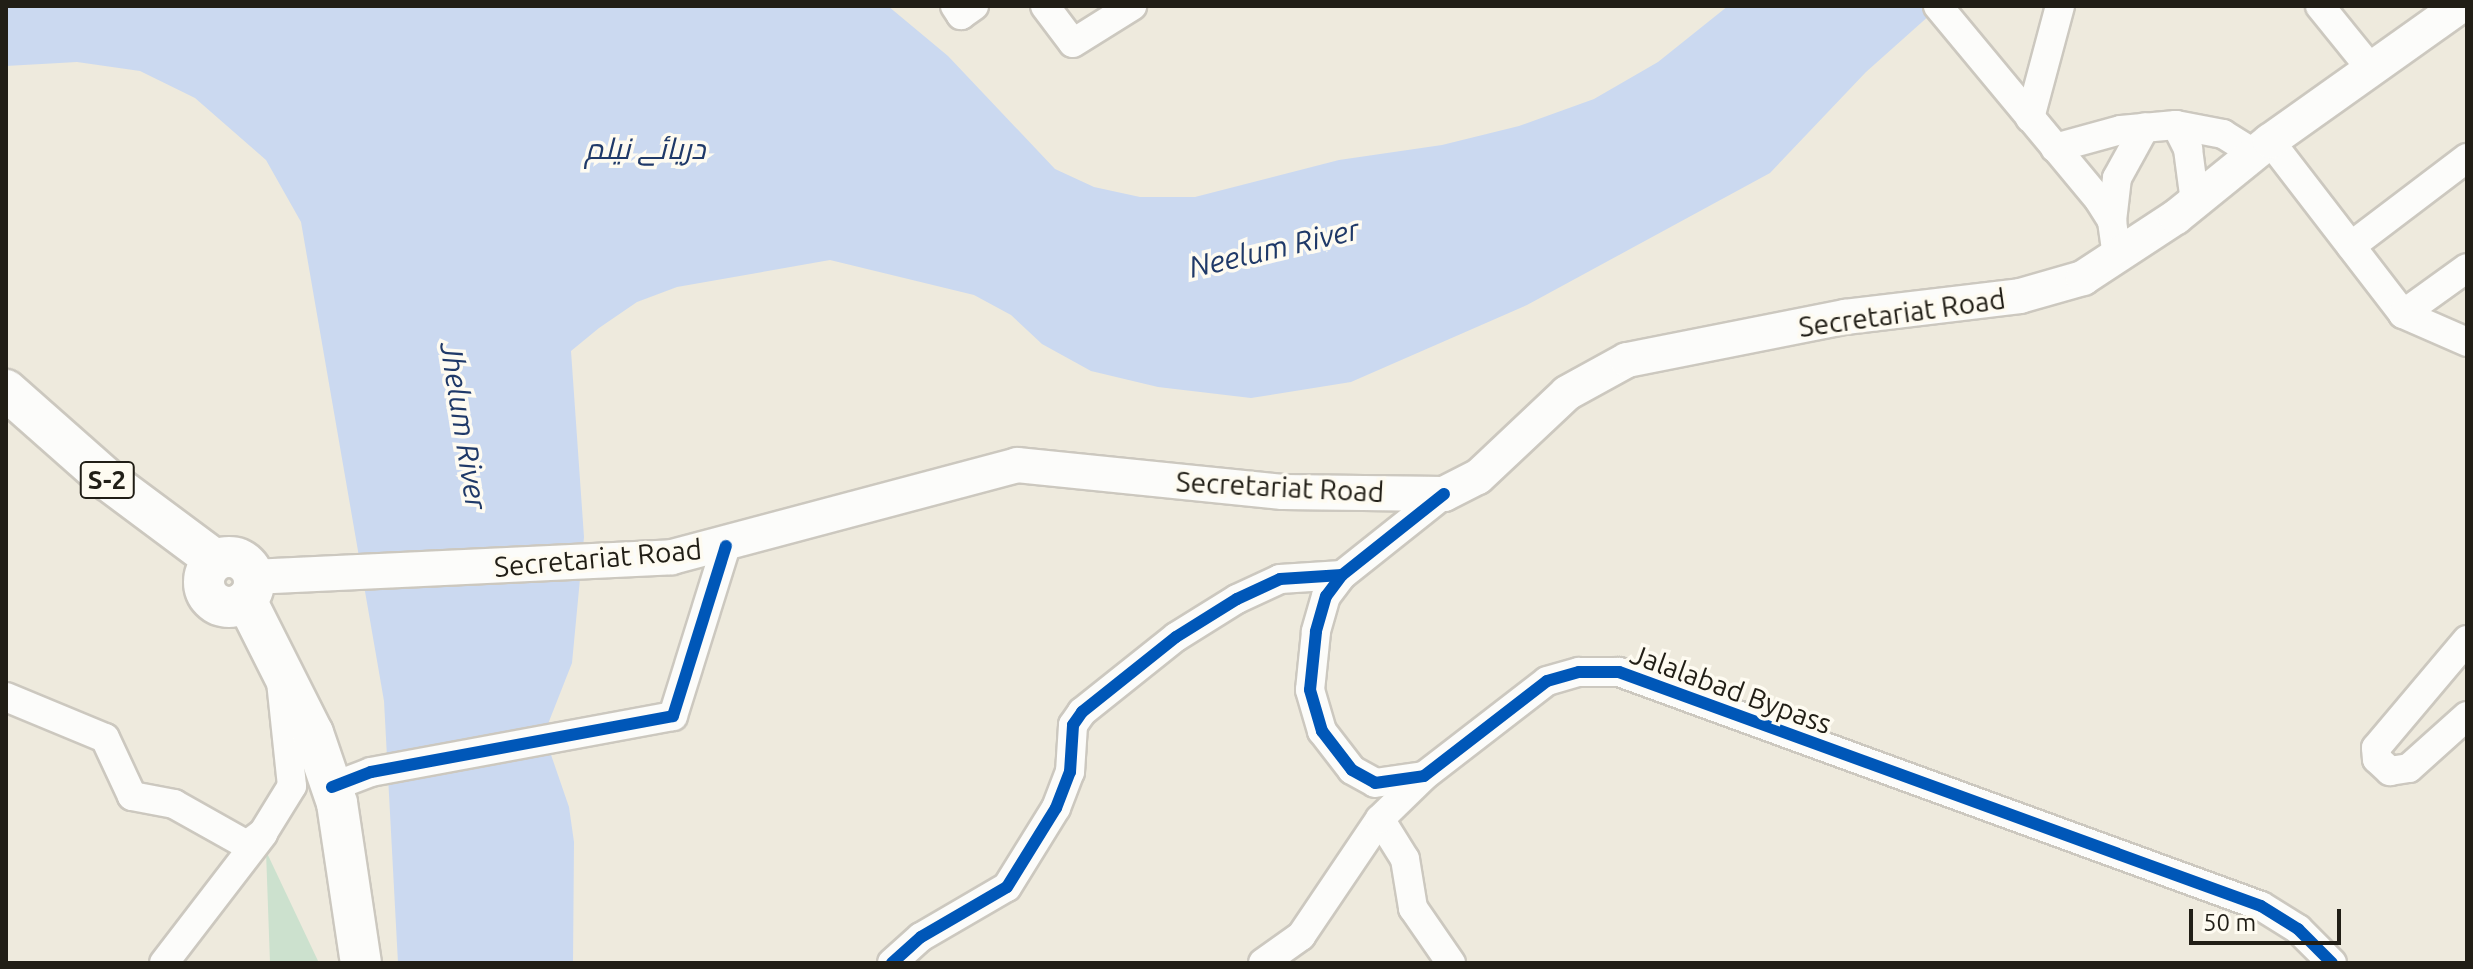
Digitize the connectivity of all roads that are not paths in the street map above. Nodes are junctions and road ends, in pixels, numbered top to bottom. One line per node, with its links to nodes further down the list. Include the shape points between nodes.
1 (955, 6): 2 (street, via 961,15)
2 (974, 6)
3 (1045, 6): 4 (street, via 1073,43)
4 (1132, 6)
5 (1938, 6): 10 (street)
6 (2060, 6): 10 (street)
7 (2320, 6): 9 (street)
8 (2460, 6): 9 (main road, Secretariat Road)
9 (2371, 69): 13 (main road, Secretariat Road)
10 (2022, 109): 14 (street)
11 (2176, 125): 12 (street); 13 (street); 16 (street, via 2188,149)
12 (2145, 127): 14 (street); 17 (street, via 2117,178)
13 (2263, 147): 16 (main road, Secretariat Road); 18 (street)
14 (2055, 148): 17 (street)
15 (2467, 158): 18 (street)
16 (2195, 202): 19 (main road, Secretariat Road)
17 (2112, 221): 19 (street)
18 (2351, 246): 21 (street)
19 (2117, 258): 24 (main road, Secretariat Road, via 2083,278 2034,294 1845,317 1627,360 1567,393 1478,477)
20 (2467, 268): 21 (street)
21 (2403, 314): 22 (street)
22 (2467, 342)
23 (6, 390): 27 (highway, S-2, via 109,481 215,560 203,581 209,597 231,607)
24 (1444, 494): 25 (main road, Secretariat Road, via 1283,492 1017,465 858,504); 26 (street, Jalalabad Bypass)
25 (726, 546): 27 (main road, Secretariat Road, via 672,557); 33 (street, via 673,716 371,772)
26 (1342, 575): 32 (street, Jalalabad Bypass, via 1326,596 1316,632 1310,690 1322,731 1352,770 1375,783); 38 (street, via 1280,579 1237,599 1176,637 1082,712 1073,725 1070,772 1056,808 1007,887 921,937)
27 (258, 585): 29 (highway)
28 (2467, 640): 31 (street, via 2376,748 2377,759 2398,773)
29 (280, 671): 33 (highway, via 313,733); 35 (street, via 283,743 292,786)
30 (6, 697): 35 (street, via 105,738 132,796 174,804)
31 (2463, 727)
32 (1424, 776): 34 (street); 41 (street, Jalalabad Bypass, via 1547,681 1579,672 1619,672 2261,906 2298,929)
33 (332, 787): 37 (highway)
34 (1380, 819): 39 (street, via 1301,936); 40 (street, via 1405,859 1413,908)
35 (255, 839): 36 (street)
36 (164, 963)
37 (361, 963)
38 (892, 963)
39 (1263, 963)
40 (1451, 963)
41 (2332, 963)

